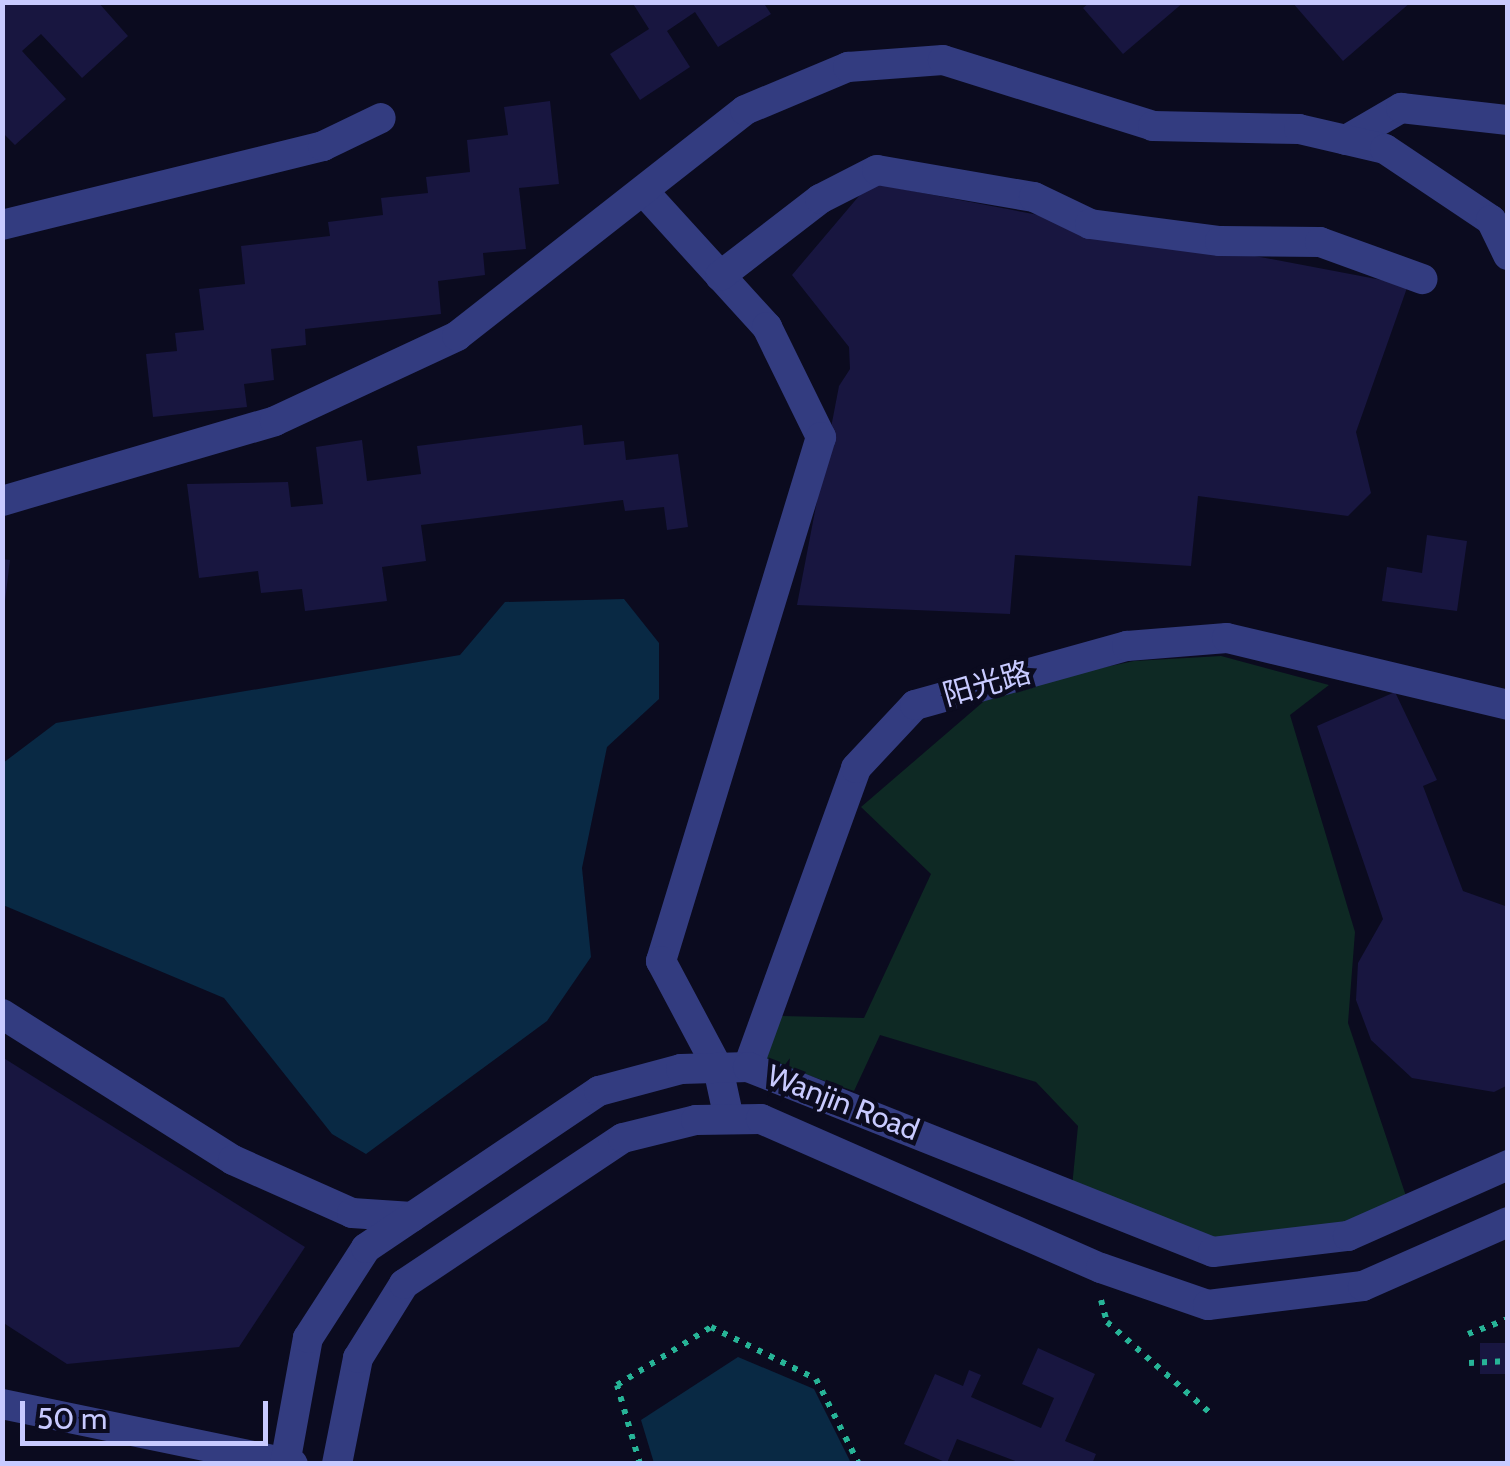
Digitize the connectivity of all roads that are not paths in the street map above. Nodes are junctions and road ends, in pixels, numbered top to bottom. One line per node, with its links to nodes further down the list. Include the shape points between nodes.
1 (380, 118): 6 (street, via 323,146)
2 (1508, 120): 3 (street, via 1400,108)
3 (1346, 140): 4 (street, via 1299,129 1153,126 943,60 848,68 745,110); 5 (street, via 1386,150)
4 (646, 194): 8 (street); 10 (street, via 457,336 275,422)
5 (1499, 215): 7 (street)
6 (2, 225)
7 (1508, 255)
8 (720, 276): 9 (street, via 820,199 878,170 1034,197 1038,207 1090,224 1220,242 1320,242); 13 (street, via 768,327 822,437 661,961)
9 (1422, 279)
10 (2, 501)
11 (1508, 705): 14 (street, 阳光路, via 1227,638 1126,646 915,704 856,768)
12 (2, 1014): 17 (street, via 233,1160 352,1213)
13 (718, 1068): 14 (street, Wanjin Road); 15 (street); 17 (street, Wanjin Road, via 599,1091)
14 (748, 1068): 16 (street, Wanjin Road, via 1213,1252 1348,1236)
15 (728, 1120): 18 (street, Wanjin Road, via 761,1119 1101,1268 1208,1304 1362,1286); 22 (street, Wanjin Road, via 623,1138 404,1284 358,1358)
16 (1508, 1165)
17 (412, 1217): 20 (street, Wanjin Road, via 366,1248 308,1338)
18 (1508, 1222)
19 (2, 1404): 20 (street)
20 (285, 1463): 21 (street)
21 (293, 1464)
22 (337, 1464)

